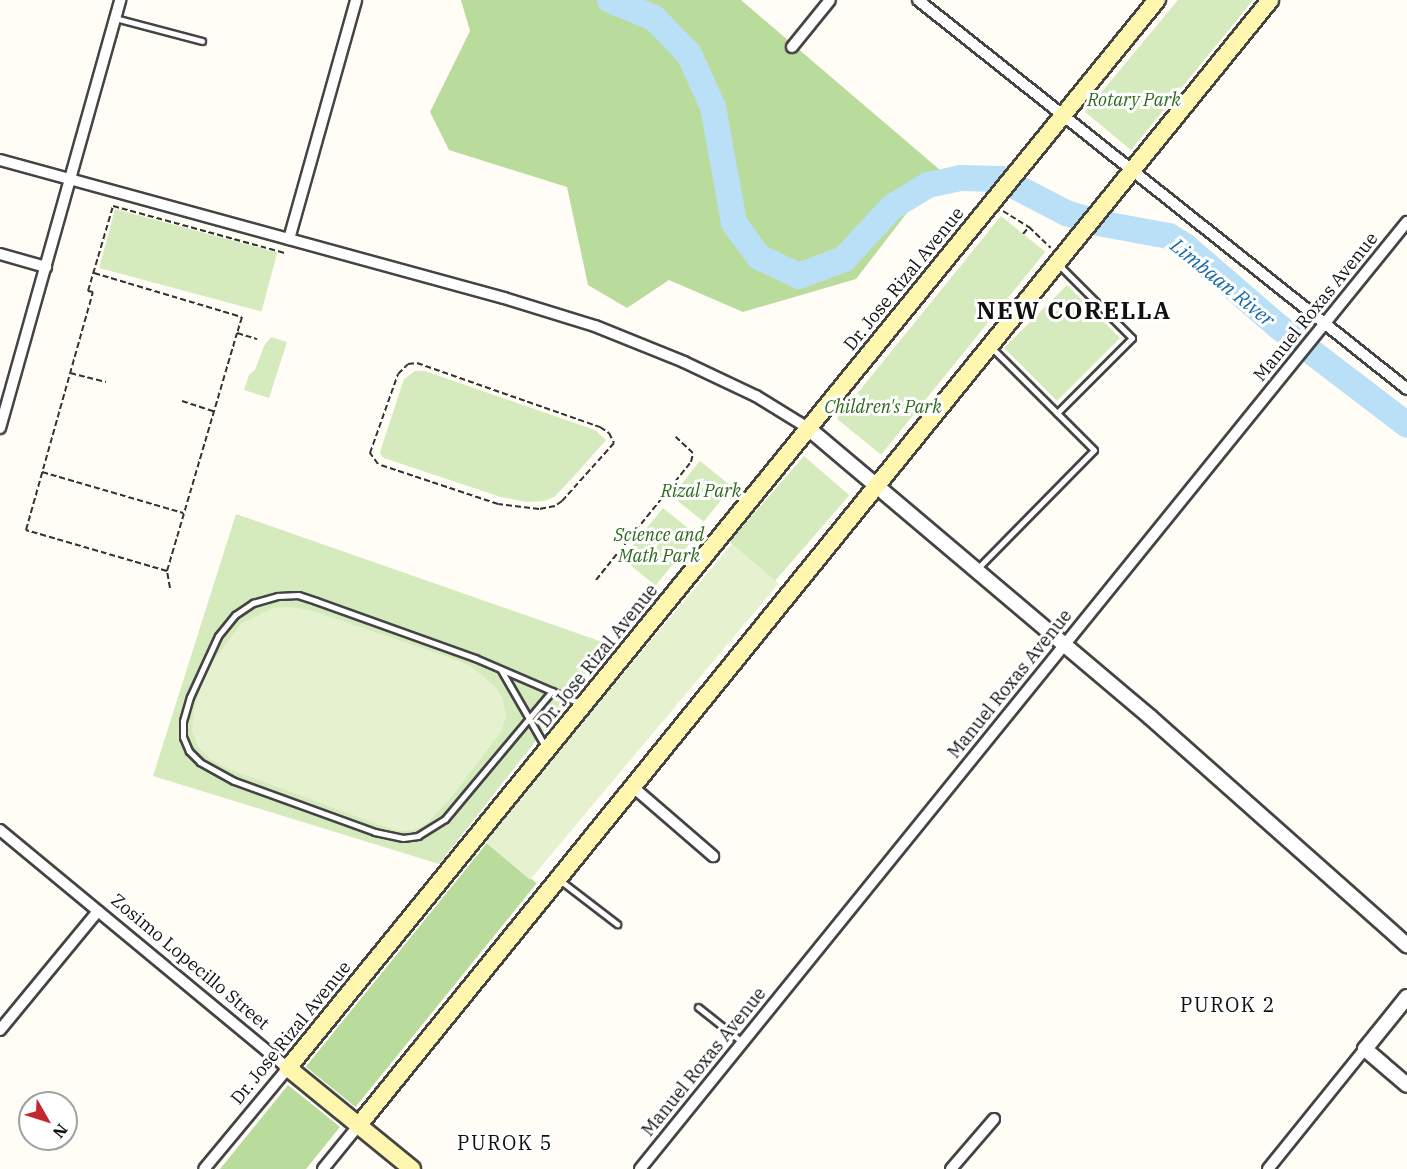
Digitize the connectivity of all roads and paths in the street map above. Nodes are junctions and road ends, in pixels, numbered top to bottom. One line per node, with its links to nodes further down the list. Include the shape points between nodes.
1 (120, 0): 7 (street)
2 (356, 0): 18 (street)
3 (830, 0): 9 (street)
4 (918, 0): 10 (street)
5 (1157, 0): 10 (main road, Dr. Jose Rizal Avenue)
6 (1270, 0): 12 (main road)
7 (115, 18): 8 (lane); 13 (street)
8 (202, 41)
9 (792, 47)
10 (1061, 116): 12 (street); 14 (main road, Dr. Jose Rizal Avenue)
11 (0, 160): 13 (street)
12 (1131, 172): 21 (main road); 24 (street)
13 (70, 179): 18 (street); 22 (street)
14 (992, 201): 16 (path); 35 (main road, Dr. Jose Rizal Avenue)
15 (1407, 222): 24 (street, Manuel Roxas Avenue)
16 (1029, 227): 17 (path); 21 (path)
17 (1023, 234)
18 (289, 239): 35 (street, via 595,326 756,396)
19 (285, 253): 23 (path, via 113,206)
20 (0, 254): 22 (street)
21 (1059, 261): 27 (main road); 33 (lane, via 1132,338)
22 (46, 267): 34 (street)
23 (94, 273): 25 (path, via 242,316); 28 (path, via 88,291 93,292)
24 (1324, 324): 30 (street); 45 (street, Manuel Roxas Avenue)
25 (237, 333): 26 (path); 32 (path)
26 (257, 339)
27 (990, 346): 33 (lane); 39 (main road)
28 (70, 373): 29 (path); 38 (path)
29 (106, 382)
30 (1407, 389)
31 (182, 401): 32 (path)
32 (214, 411): 40 (path)
33 (1057, 413): 41 (lane, via 1094,450)
34 (0, 428)
35 (808, 428): 39 (street); 48 (main road, Dr. Jose Rizal Avenue)
36 (674, 435): 43 (path, via 693,453 691,462)
37 (611, 448): 37 (path, via 562,501 539,509 498,504 378,464 370,453 398,374 408,364 417,363 600,427 614,438)
38 (42, 472): 40 (path); 42 (path, via 26,530)
39 (877, 486): 41 (street); 51 (main road)
40 (183, 513): 42 (path)
41 (976, 570): 45 (street)
42 (166, 571): 44 (path)
43 (597, 580)
44 (170, 588)
45 (1064, 644): 57 (street); 61 (street, Manuel Roxas Avenue)
46 (501, 669): 47 (lane); 49 (lane); 49 (lane, via 298,595 278,596 254,603 235,615 218,636 190,697 183,737 200,762 234,781 375,832 403,838 418,836 445,819)
47 (552, 691): 48 (lane); 49 (lane)
48 (584, 704): 50 (main road, Dr. Jose Rizal Avenue)
49 (529, 719): 50 (lane)
50 (547, 749): 63 (main road, Dr. Jose Rizal Avenue)
51 (633, 787): 53 (street); 54 (main road)
52 (0, 830): 55 (street, Zosimo Lopecillo Street)
53 (713, 856)
54 (558, 879): 56 (lane); 66 (main road)
55 (98, 911): 60 (street); 63 (street, Zosimo Lopecillo Street)
56 (617, 924)
57 (1407, 945)
58 (1407, 997): 62 (street)
59 (698, 1007): 61 (lane)
60 (0, 1030)
61 (742, 1042): 70 (street, Manuel Roxas Avenue)
62 (1365, 1049): 64 (street); 72 (street)
63 (288, 1068): 66 (main road, Zosimo Lopecillo Street); 67 (street, Dr. Jose Rizal Avenue)
64 (1407, 1085)
65 (994, 1119): 71 (street)
66 (358, 1126): 68 (street); 69 (main road, Zosimo Lopecillo Street)
67 (204, 1169)
68 (323, 1169)
69 (412, 1169)
70 (640, 1169)
71 (951, 1169)
72 (1268, 1169)

